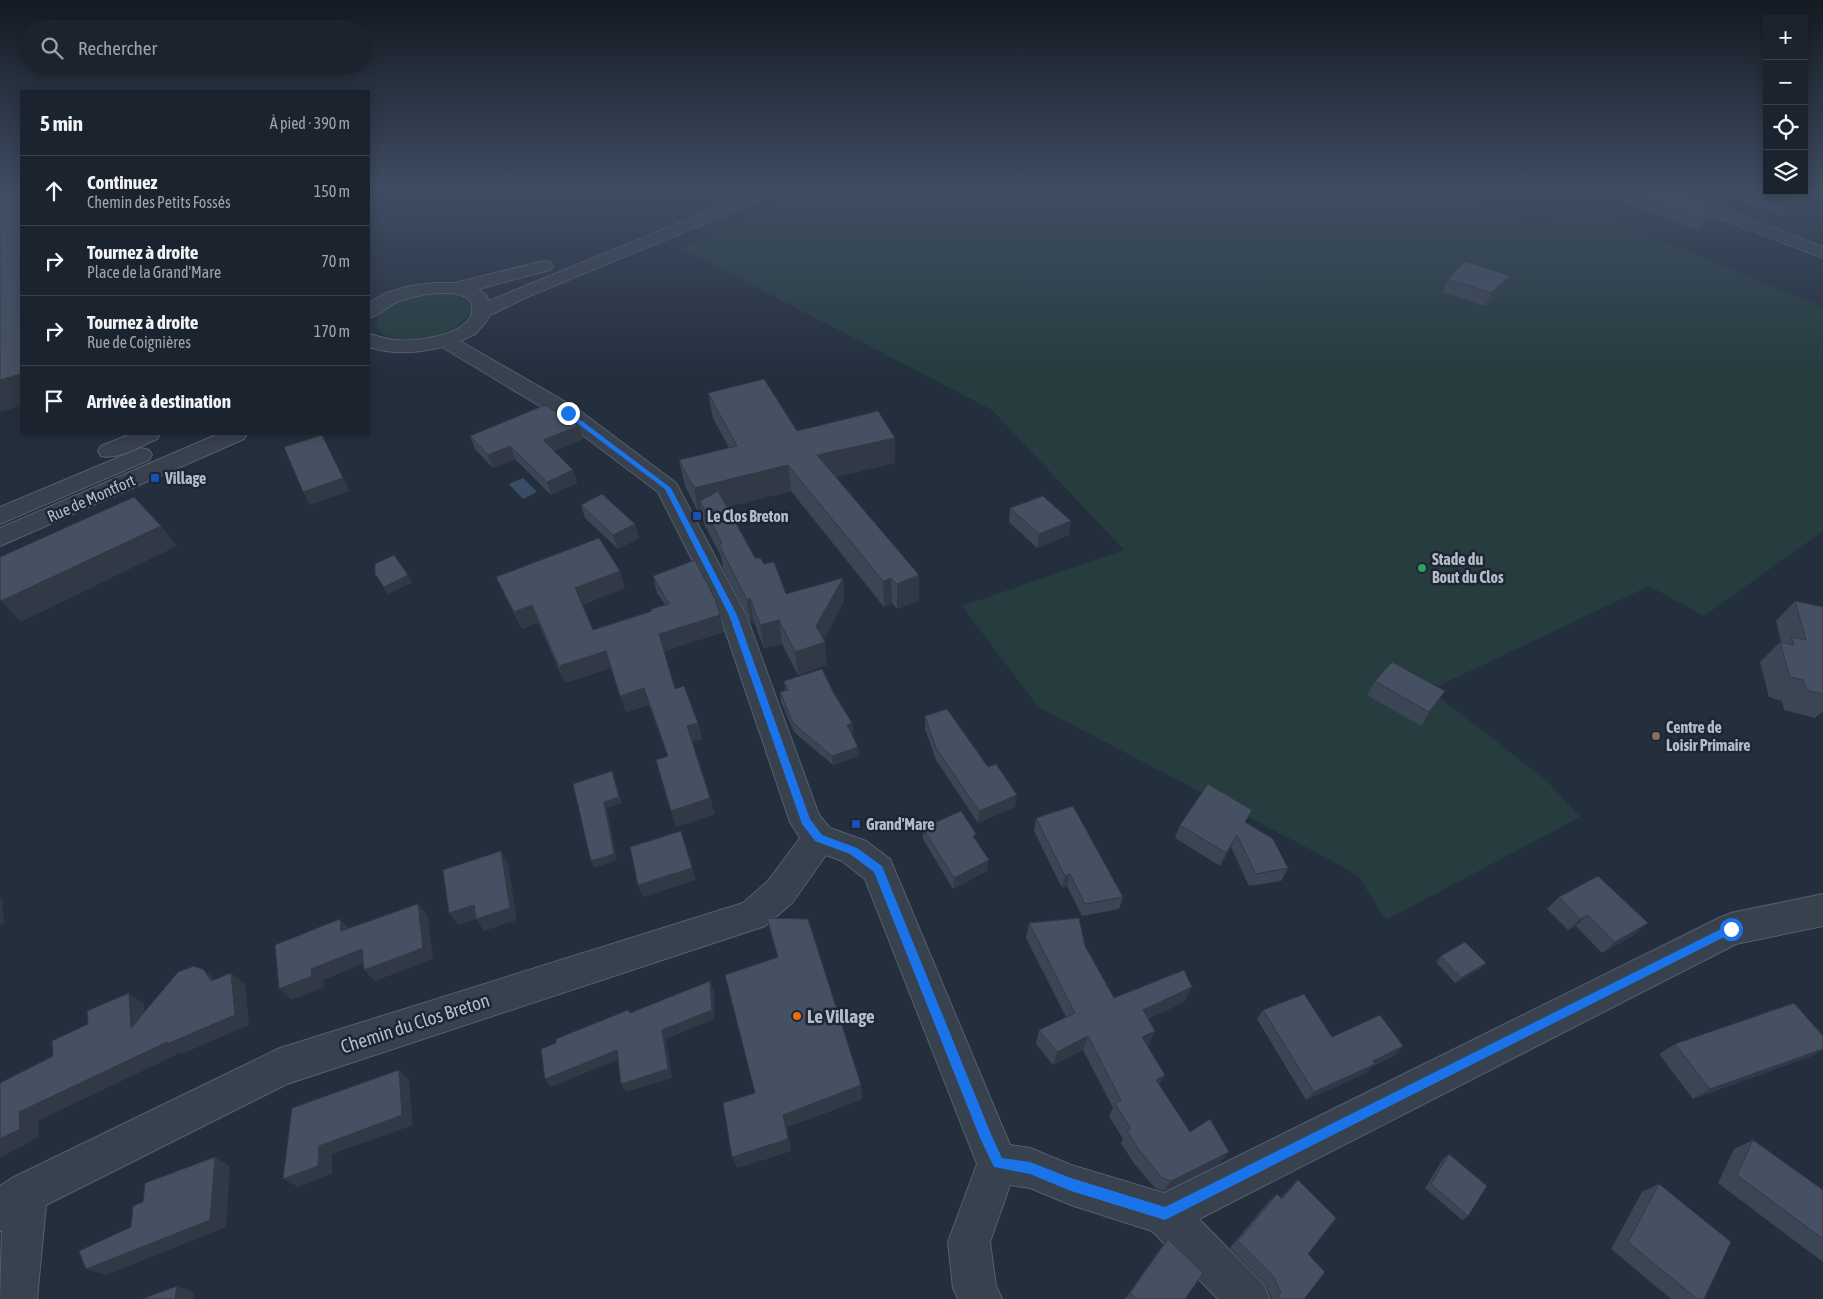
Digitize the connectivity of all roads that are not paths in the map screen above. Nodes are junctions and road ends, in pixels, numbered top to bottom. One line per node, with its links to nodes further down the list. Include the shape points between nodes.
1 (595, 251): 3 (street)
2 (622, 251): 5 (street)
3 (455, 289): 4 (street, via 421,289 387,300); 5 (street, via 478,299)
4 (370, 311)
5 (482, 311): 7 (street, via 471,327)
6 (370, 340): 8 (street)
7 (444, 340): 8 (street); 16 (street, via 568,413 668,488 733,615 806,822)
8 (404, 348): 9 (street)
9 (370, 361)
10 (147, 435): 13 (street)
11 (189, 435): 14 (street, Rue de Montfort)
12 (234, 435): 15 (street, Rue de Montfort)
13 (0, 497)
14 (0, 516)
15 (0, 538)
16 (819, 838): 18 (street, via 854,851 878,869); 19 (street, Chemin du Clos Breton, via 780,892 753,915 280,1067)
17 (1823, 910): 20 (street, via 1731,929)
18 (998, 1163): 20 (street, via 1030,1168); 22 (street, via 969,1242 975,1288)
19 (13, 1202): 21 (street)
20 (1165, 1214): 23 (street)
21 (15, 1299)
22 (980, 1299)
23 (1248, 1299)

